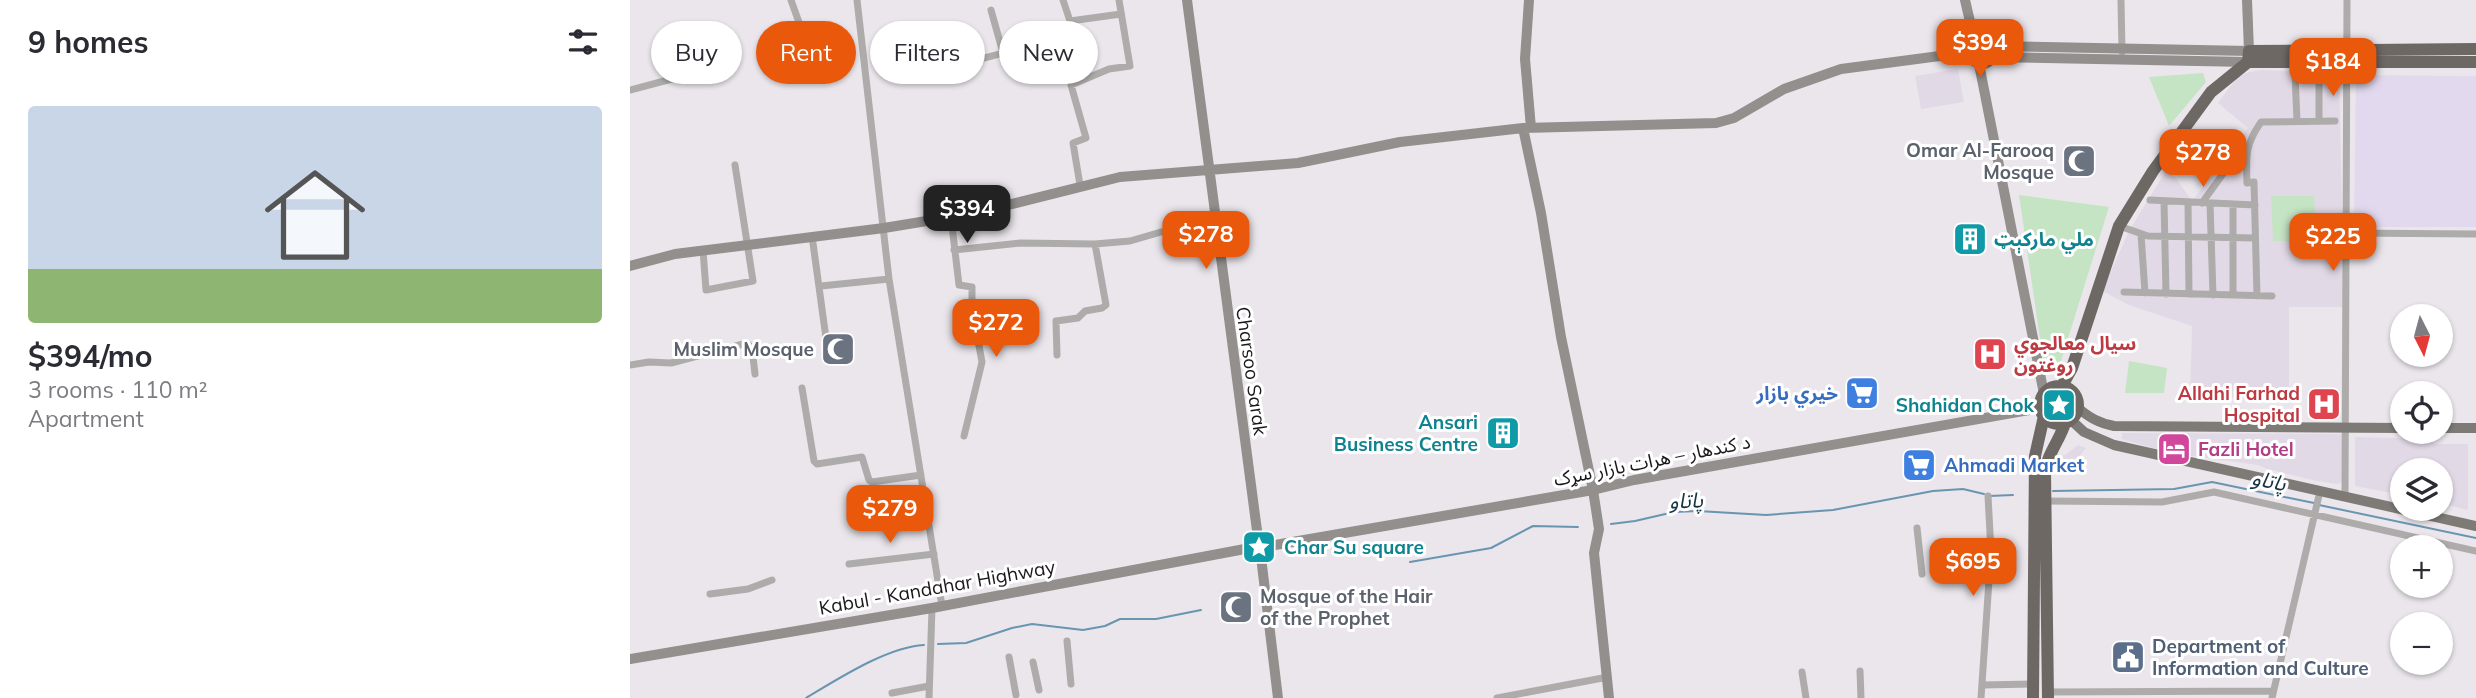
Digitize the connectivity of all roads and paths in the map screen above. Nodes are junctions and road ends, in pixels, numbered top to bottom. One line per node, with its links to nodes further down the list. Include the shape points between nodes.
1 (791, 0): 13 (street)
2 (857, 0): 46 (street)
3 (1063, 0): 14 (street)
4 (1119, 0): 12 (street)
5 (1187, 0): 35 (street, Charsoo Sarak)
6 (1529, 0): 32 (street)
7 (1965, 0): 17 (street)
8 (2121, 0): 20 (street)
9 (2247, 0): 21 (street)
10 (2347, 0): 22 (street)
11 (991, 9): 16 (street)
12 (1121, 14): 15 (street); 36 (street, via 1130,66 1109,69 1071,85 1086,138 1073,143)
13 (798, 21)
14 (1070, 21)
15 (1076, 21)
16 (999, 38)
17 (1972, 48): 19 (street, via 1986,41); 24 (street, via 1973,60); 32 (street, via 1841,69 1784,89 1734,118 1716,123)
18 (2476, 50): 22 (highway)
19 (1992, 52): 20 (street); 24 (street, via 1987,63)
20 (2122, 55): 21 (street)
21 (2248, 56): 22 (highway); 45 (highway, via 2211,92)
22 (2348, 56): 23 (highway); 47 (street)
23 (2476, 62)
24 (1979, 64): 77 (street)
25 (2295, 74): 29 (street)
26 (2319, 76): 30 (street)
27 (653, 84): 28 (street)
28 (630, 90)
29 (2297, 121): 30 (street); 42 (street, via 2261,122 2249,141 2245,150 2247,183 2254,182)
30 (2319, 121): 31 (street)
31 (2335, 121)
32 (1527, 128): 35 (street, via 1400,142 1298,163); 87 (street, via 1561,337)
33 (2243, 146): 40 (street)
34 (735, 165): 56 (street)
35 (1208, 169): 36 (street); 44 (street, Charsoo Sarak)
36 (1080, 185): 43 (street)
37 (2150, 200): 38 (street)
38 (2164, 201): 39 (street); 51 (street)
39 (2188, 202): 40 (street); 52 (street)
40 (2206, 203): 41 (street); 53 (street)
41 (2233, 204): 42 (street); 54 (street)
42 (2255, 205): 55 (street)
43 (951, 217): 46 (street); 59 (street)
44 (1215, 225): 57 (street); 95 (street, Charsoo Sarak)
45 (2119, 226): 48 (street); 75 (highway)
46 (884, 228): 50 (street); 61 (street)
47 (2347, 233): 49 (street); 81 (street)
48 (2141, 234): 51 (street); 64 (street)
49 (2476, 234)
50 (812, 236): 56 (street); 62 (street)
51 (2166, 236): 52 (street); 65 (street)
52 (2189, 237): 53 (street); 66 (street)
53 (2211, 237): 54 (street); 67 (street)
54 (2233, 238): 55 (street); 68 (street)
55 (2255, 238): 69 (street)
56 (748, 244): 58 (street); 58 (street, via 753,281 707,290)
57 (1095, 244): 59 (street, via 1020,243); 72 (street, via 1106,305 1078,318 1056,321)
58 (703, 250): 60 (street)
59 (954, 250): 85 (street, via 960,285 972,287 982,362)
60 (630, 266)
61 (889, 279): 62 (street); 86 (street)
62 (821, 286): 71 (street)
63 (2124, 292): 64 (street)
64 (2145, 293): 65 (street)
65 (2166, 294): 66 (street)
66 (2189, 294): 67 (street)
67 (2213, 295): 68 (street)
68 (2233, 295): 69 (street)
69 (2257, 296): 70 (street)
70 (2272, 296)
71 (827, 338)
72 (1057, 355)
73 (630, 365): 74 (street, via 671,363 747,343 752,348)
74 (755, 374)
75 (2062, 386): 77 (highway); 78 (highway, via 2075,394)
76 (802, 388): 86 (street, via 817,464 862,457 872,482)
77 (2044, 394): 79 (highway)
78 (2078, 408): 80 (highway); 81 (main road, via 2089,418 2115,426)
79 (2043, 412): 80 (highway, via 2054,423); 87 (street, د کندهار – هرات بازار سړک); 114 (highway, via 2035,456)
80 (2068, 421): 88 (main road, via 2114,445); 91 (highway, via 2046,461)
81 (2346, 427): 82 (main road); 90 (street)
82 (2390, 428)
83 (2453, 428): 84 (main road)
84 (2476, 428)
85 (964, 436)
86 (921, 475): 99 (street)
87 (1593, 490): 96 (street, د کندهار – هرات بازار سړک); 112 (street, via 1599,529 1594,553)
88 (2320, 494): 90 (main road); 92 (street)
89 (1988, 496): 115 (street, via 1991,551)
90 (2345, 496): 93 (main road)
91 (2046, 501): 92 (street, via 2162,502 2214,492); 121 (highway)
92 (2315, 513): 98 (street); 119 (street)
93 (2476, 526)
94 (1917, 528): 102 (street)
95 (1258, 538): 96 (street); 97 (street)
96 (1269, 546): 100 (street)
97 (1250, 548): 100 (street); 105 (street, Kabul - Kandahar Highway)
98 (2476, 551)
99 (934, 554): 101 (street); 105 (street)
100 (1261, 557): 124 (street)
101 (849, 564)
102 (1922, 574)
103 (772, 580): 104 (street)
104 (710, 594)
105 (937, 607): 108 (street, Kabul - Kandahar Highway); 116 (street)
106 (1067, 641): 113 (street)
107 (1009, 657): 120 (street)
108 (630, 659)
109 (1033, 662): 117 (street)
110 (1860, 671): 128 (street)
111 (1802, 672): 127 (street)
112 (1608, 677): 125 (street); 126 (street)
113 (1070, 684)
114 (2033, 684): 115 (street); 130 (highway)
115 (1982, 685): 129 (street)
116 (929, 686): 118 (street); 123 (street)
117 (1039, 690)
118 (892, 693)
119 (2272, 694): 122 (street)
120 (1016, 695)
121 (2048, 695): 122 (street)
122 (2100, 695)
123 (929, 698)
124 (1278, 698)
125 (1497, 698)
126 (1609, 698)
127 (1806, 698)
128 (1860, 698)
129 (1981, 698)
130 (2033, 698)

